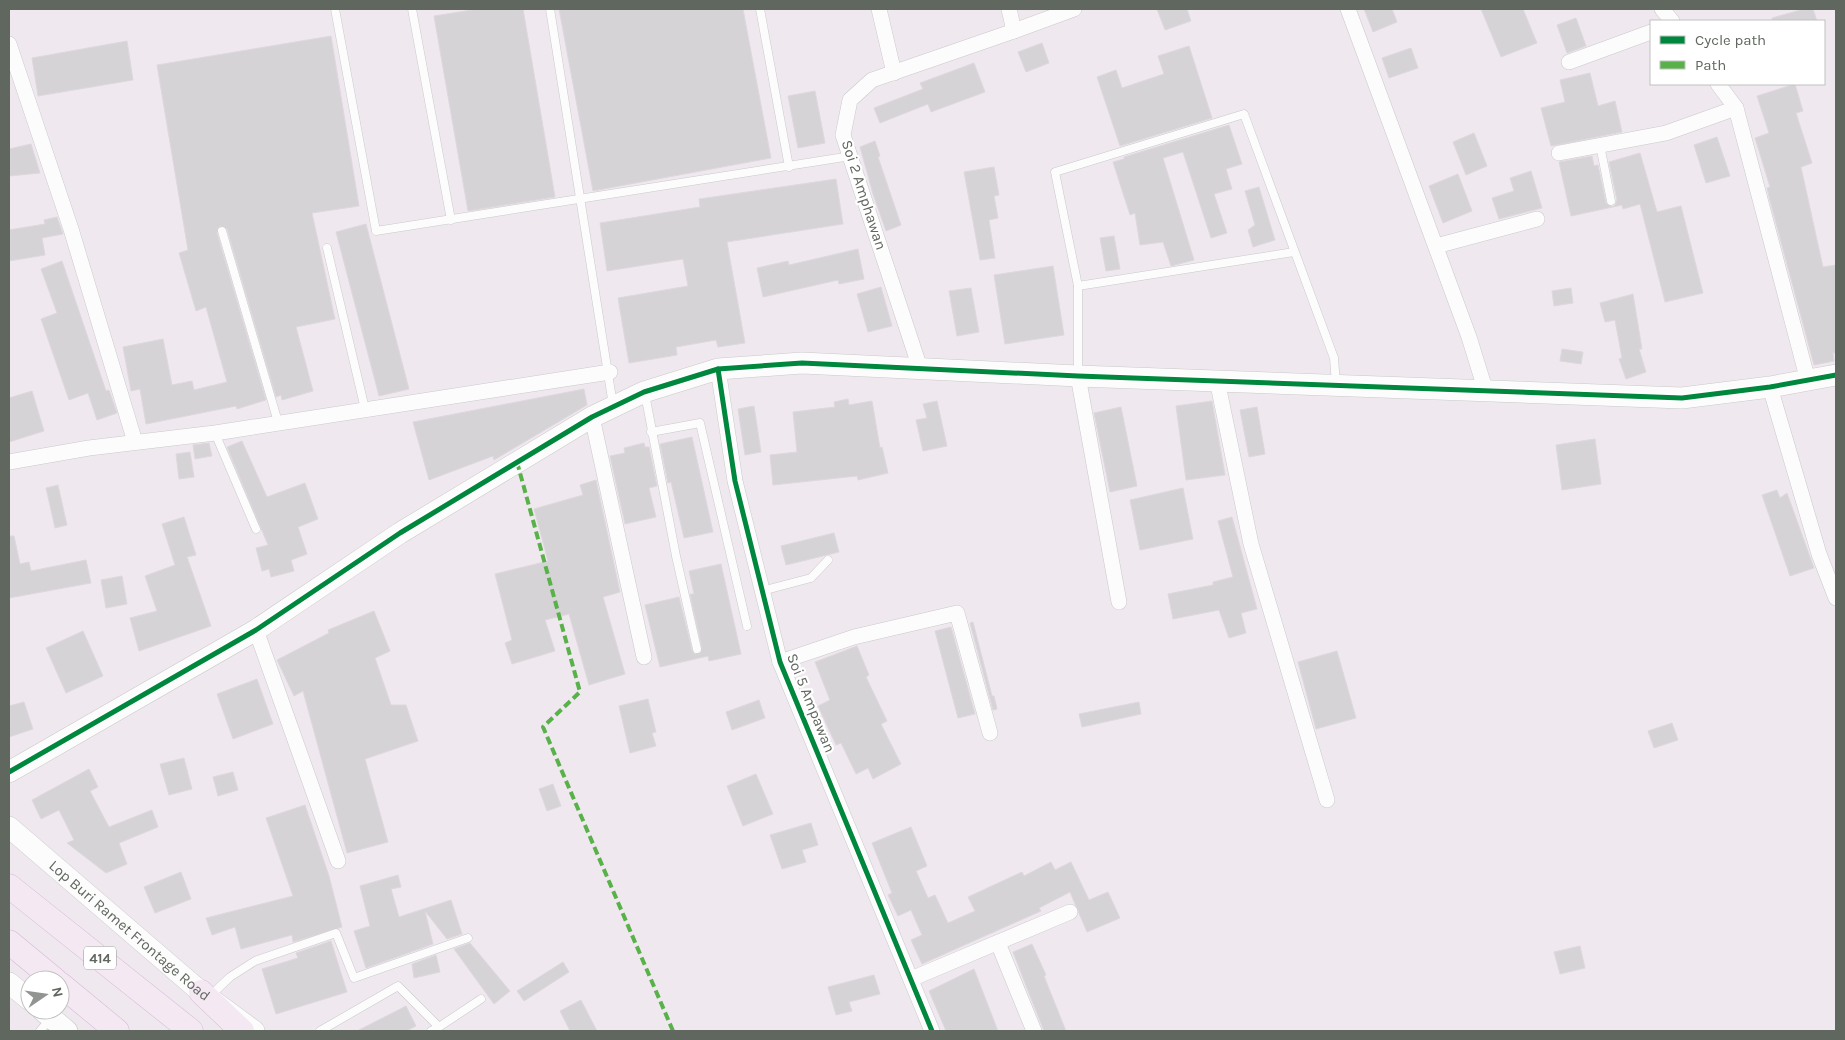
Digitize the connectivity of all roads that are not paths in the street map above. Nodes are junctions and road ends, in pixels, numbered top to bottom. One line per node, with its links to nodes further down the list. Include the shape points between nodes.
1 (335, 9): 25 (lane, via 376,231)
2 (412, 9): 25 (lane)
3 (550, 9): 22 (lane)
4 (760, 9): 21 (lane)
5 (879, 9): 15 (street)
6 (1009, 9): 11 (street)
7 (1074, 9): 11 (street, Soi 2 Amphawan)
8 (1348, 9): 27 (street)
9 (1662, 9): 10 (street)
10 (1671, 20)
11 (1014, 31): 15 (street, Soi 2 Amphawan)
12 (1650, 32): 14 (street)
13 (9, 44): 48 (street, via 71,229)
14 (1569, 62)
15 (894, 72): 20 (street, Soi 2 Amphawan, via 872,80 850,100 844,135)
16 (1719, 85): 17 (street)
17 (1736, 108): 18 (street, via 1666,132); 37 (street)
18 (1600, 145): 19 (street); 23 (lane)
19 (1559, 153)
20 (851, 156): 21 (lane); 31 (street, Soi 2 Amphawan)
21 (789, 167): 22 (lane)
22 (581, 200): 25 (lane); 33 (lane)
23 (1611, 201)
24 (1537, 219): 27 (street)
25 (451, 220)
26 (222, 231): 45 (lane)
27 (1436, 246): 41 (street)
28 (328, 248): 43 (lane)
29 (1294, 252): 30 (lane); 30 (lane, via 1244,114 1055,172); 38 (lane, via 1334,358)
30 (1078, 286): 35 (lane)
31 (920, 368): 32 (street, via 802,363); 35 (street)
32 (718, 369): 40 (street); 52 (street, Soi 5 Ampawan, via 735,481)
33 (610, 372): 42 (lane); 43 (street)
34 (1836, 375): 37 (street)
35 (1078, 376): 36 (street); 54 (street)
36 (1217, 380): 38 (street); 62 (street, via 1251,544)
37 (1808, 381): 39 (street)
38 (1336, 386): 41 (street)
39 (1770, 387): 41 (street, via 1682,398); 53 (street, via 1819,554)
40 (644, 392): 42 (street); 46 (lane)
41 (1486, 392)
42 (614, 407): 44 (street)
43 (365, 409): 45 (street)
44 (592, 417): 56 (street, via 400,533); 58 (street)
45 (278, 422): 47 (street)
46 (651, 432): 55 (lane, via 700,423); 57 (lane)
47 (215, 433): 48 (street); 50 (lane)
48 (135, 442): 49 (street)
49 (9, 462)
50 (256, 529)
51 (828, 560): 52 (lane, via 811,578)
52 (762, 591): 59 (street, Soi 5 Ampawan)
53 (1836, 598)
54 (1119, 602)
55 (747, 626)
56 (256, 630): 61 (street); 64 (street)
57 (697, 649)
58 (644, 657)
59 (780, 662): 60 (street, via 854,637 957,613); 71 (street, Soi 5 Ampawan)
60 (990, 733)
61 (9, 772)
62 (1327, 800)
63 (9, 827): 75 (street, Lop Buri Ramet Frontage Road / 414)
64 (338, 861)
65 (9, 886): 81 (main road, 414)
66 (1070, 912): 69 (street)
67 (468, 938): 75 (lane, via 354,978 336,933 255,961)
68 (9, 942): 70 (main road)
69 (998, 942): 71 (street); 87 (street)
70 (43, 970)
71 (911, 979): 86 (street, Soi 5 Ampawan)
72 (9, 983): 73 (street)
73 (20, 992)
74 (70, 992): 80 (main road)
75 (205, 994): 82 (main road); 83 (street, Lop Buri Ramet Frontage Road / 414)
76 (481, 999): 78 (lane)
77 (44, 1020): 79 (street)
78 (438, 1027): 84 (lane, via 398,986); 85 (lane)
79 (67, 1031)
80 (117, 1031)
81 (191, 1031)
82 (242, 1031)
83 (254, 1031)
84 (320, 1031)
85 (431, 1031)
86 (932, 1031)
87 (1034, 1031)

